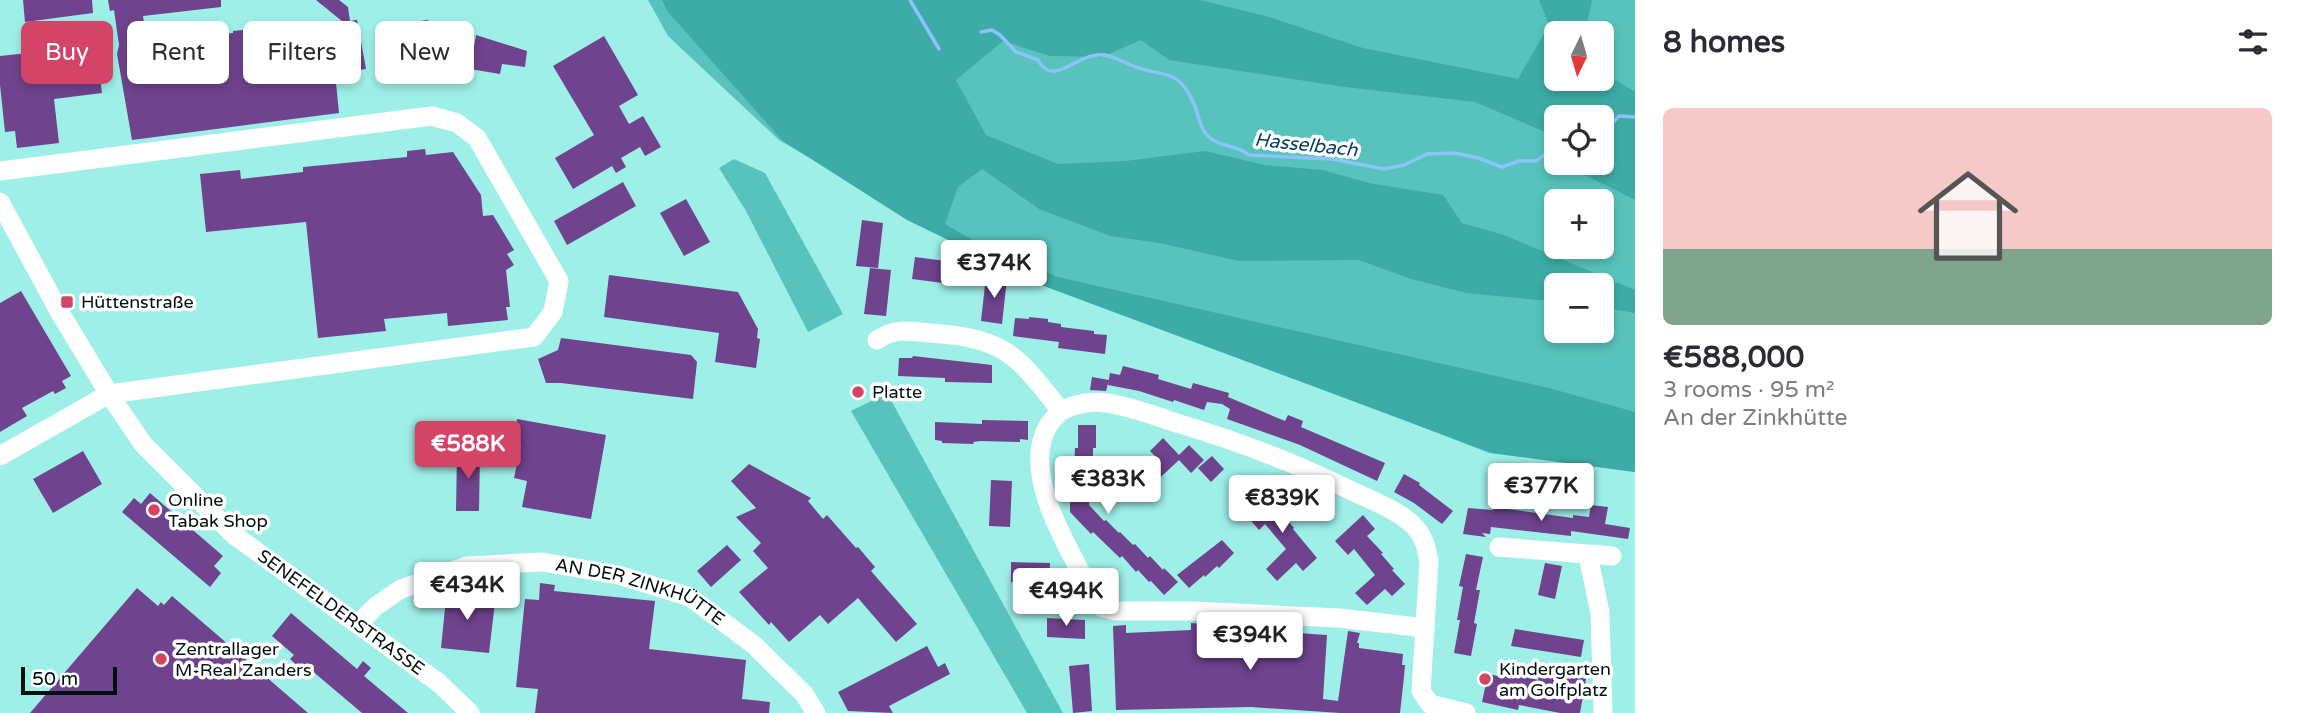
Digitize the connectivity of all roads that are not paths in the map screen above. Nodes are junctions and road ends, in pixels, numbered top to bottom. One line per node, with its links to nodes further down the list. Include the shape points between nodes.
1 (0, 170): 4 (street, via 432,116 457,123 477,138 559,281 553,312 534,337)
2 (0, 202): 4 (street, SENEFELDERSTRASSE)
3 (877, 340): 5 (street, via 895,331 959,335 992,343 1015,357)
4 (108, 394): 6 (street); 10 (street, SENEFELDERSTRASSE, via 143,444 234,535)
5 (1061, 411): 11 (street, via 1100,403 1155,416 1310,470 1397,514 1417,529 1427,550); 11 (street, via 1044,433 1041,471 1059,531 1101,607 1339,618)
6 (0, 456)
7 (1499, 547): 8 (street)
8 (1588, 555): 9 (street); 15 (street, via 1600,613)
9 (1612, 556)
10 (358, 624): 12 (street, SENEFELDERSTRASSE, via 439,683); 13 (street, AN DER ZINKHÜTTE, via 401,589 467,566 542,562 618,575 690,597 754,645 804,694)
11 (1425, 628): 14 (street, via 1423,696 1430,704)
12 (470, 713)
13 (816, 713)
14 (1466, 713)
15 (1603, 713)

